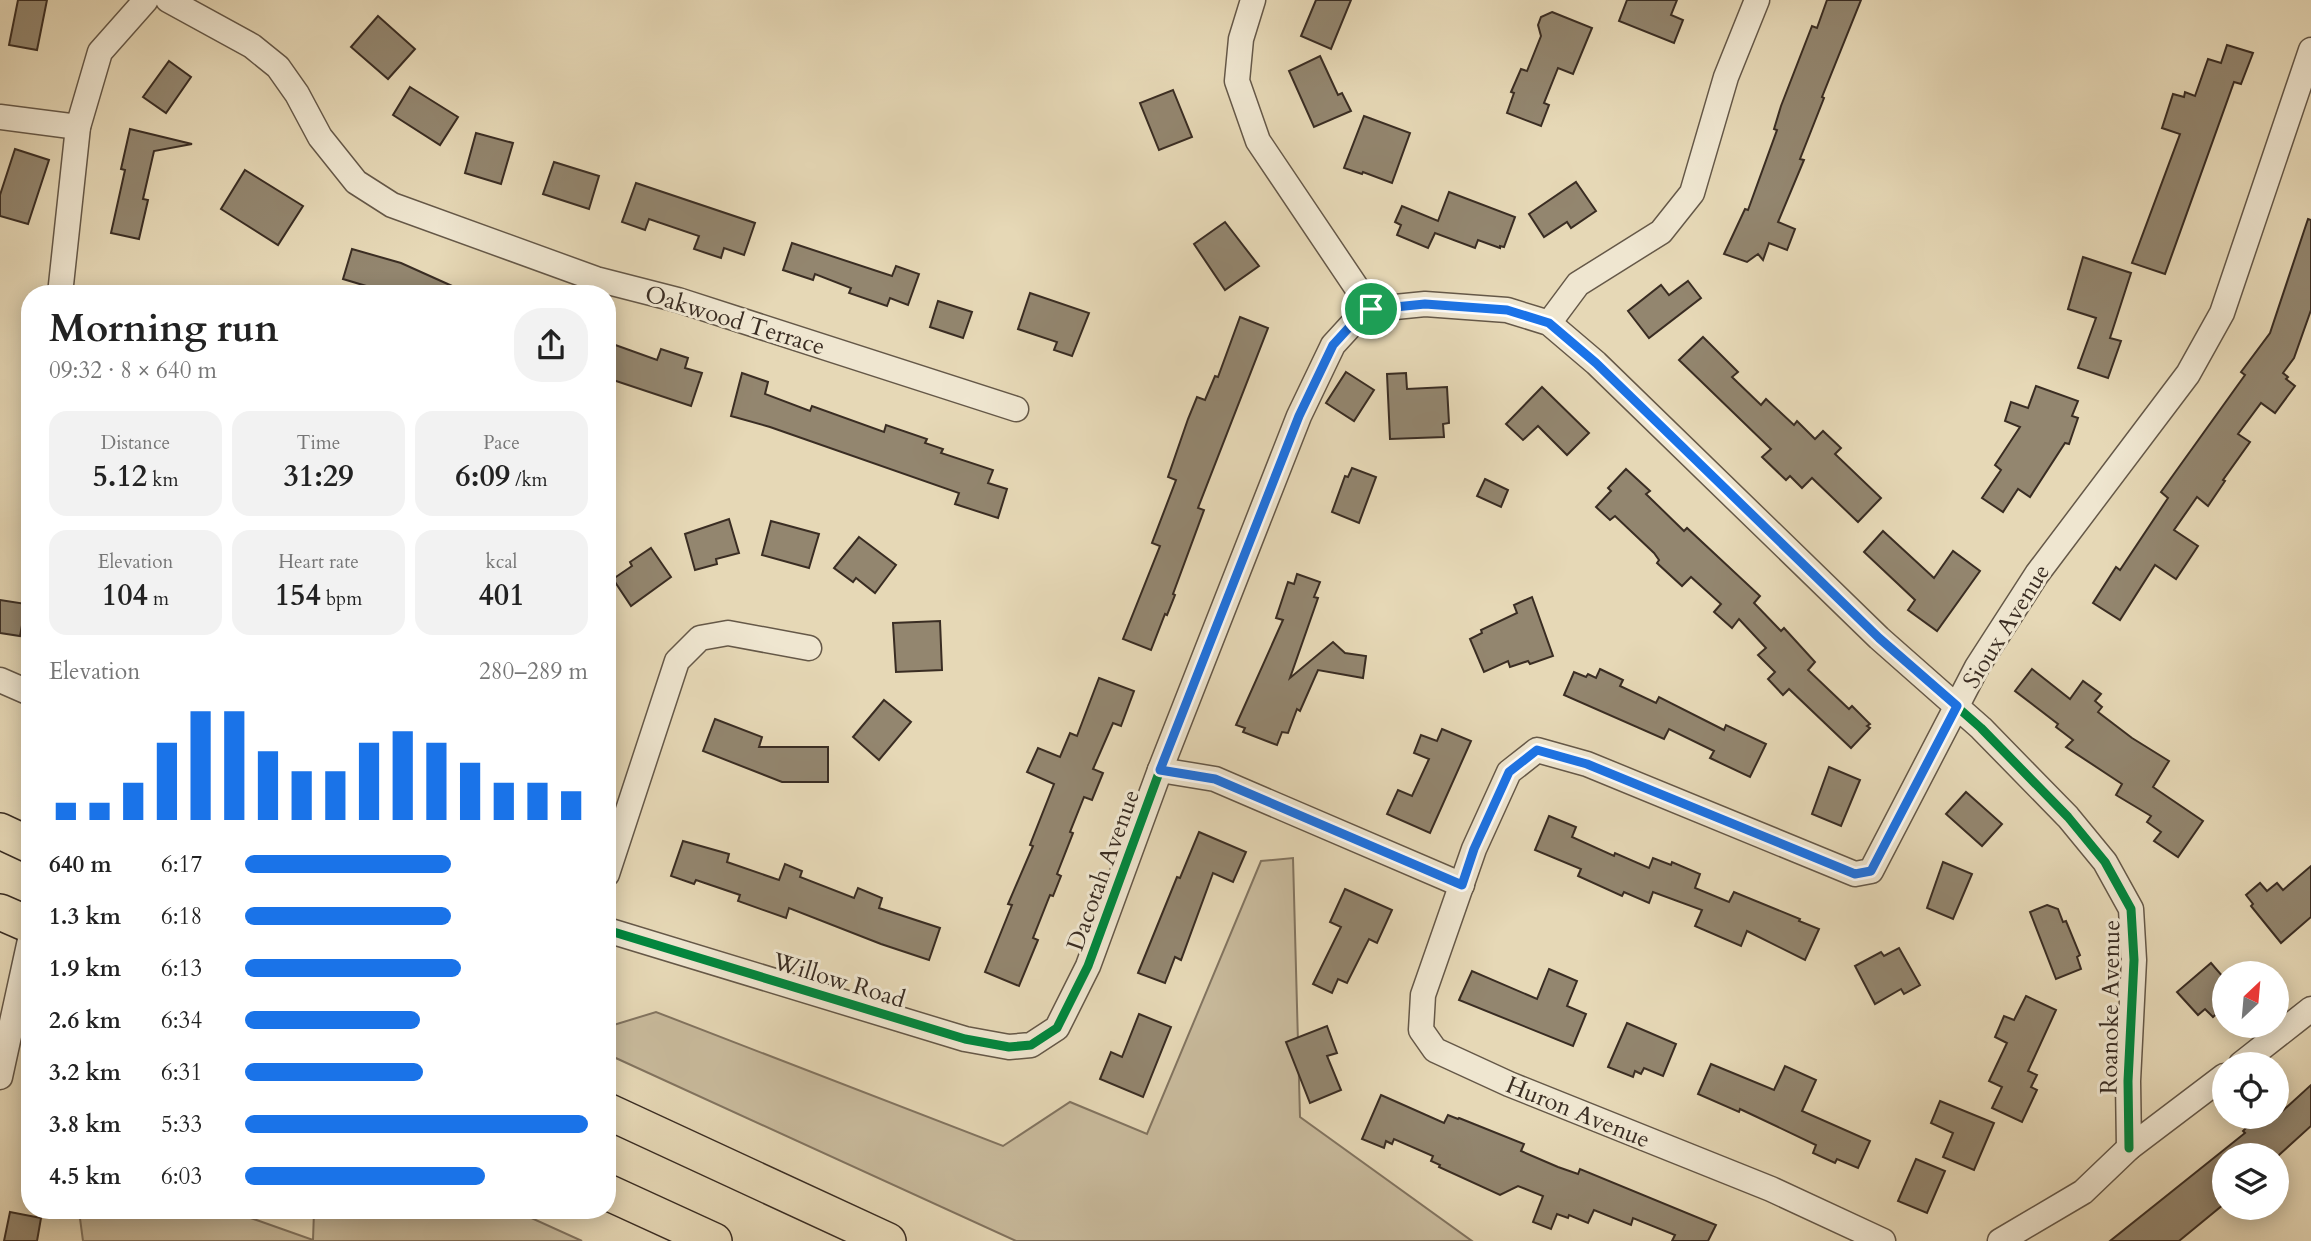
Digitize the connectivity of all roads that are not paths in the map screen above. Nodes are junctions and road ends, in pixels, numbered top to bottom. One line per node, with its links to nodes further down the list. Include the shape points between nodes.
1 (146, 0): 7 (street, via 100,52)
2 (168, 0): 11 (street, Oakwood Terrace, via 252,46 278,67 320,136 356,182 392,205 596,279 678,300)
3 (1253, 0): 9 (street, via 1241,39 1237,81 1258,141)
4 (1757, 0): 10 (street, via 1726,77 1692,193 1661,232 1578,284)
5 (2311, 50): 15 (street, Sioux Avenue, via 2222,313 2188,374 2037,574)
6 (0, 117): 7 (street)
7 (78, 127): 8 (street)
8 (61, 285)
9 (1371, 309): 10 (street, Roanoke Avenue, via 1425,304 1507,310); 16 (street, Dacotah Avenue, via 1333,345 1299,416)
10 (1549, 323): 15 (street, Roanoke Avenue, via 1596,363 1879,638)
11 (1016, 409)
12 (809, 648): 19 (street, via 728,633 700,638 677,662)
13 (0, 680): 14 (street)
14 (21, 689)
15 (1957, 706): 20 (street, Sioux Avenue, via 1871,871 1855,874 1587,764 1537,750 1509,772); 31 (street, Roanoke Avenue, via 2068,817 2105,862 2131,909)
16 (1160, 770): 20 (street, via 1215,779); 26 (street, Dacotah Avenue, via 1088,966)
17 (0, 831): 18 (highway)
18 (21, 841)
19 (616, 847)
20 (1462, 885): 35 (street, Huron Avenue, via 1423,995 1421,1030 1435,1050 1771,1189)
21 (0, 912): 22 (highway)
22 (21, 921)
23 (616, 933): 26 (street, Willow Road, via 965,1039 1009,1047 1031,1045)
24 (21, 979): 28 (street)
25 (2311, 1009): 27 (street)
26 (1057, 1028)
27 (2256, 1052)
28 (1, 1067)
29 (2212, 1085): 31 (street)
30 (616, 1115): 34 (highway)
31 (2129, 1148): 36 (street, via 2083,1192)
32 (616, 1196): 33 (highway)
33 (714, 1241)
34 (888, 1241)
35 (1884, 1241)
36 (2000, 1241)

